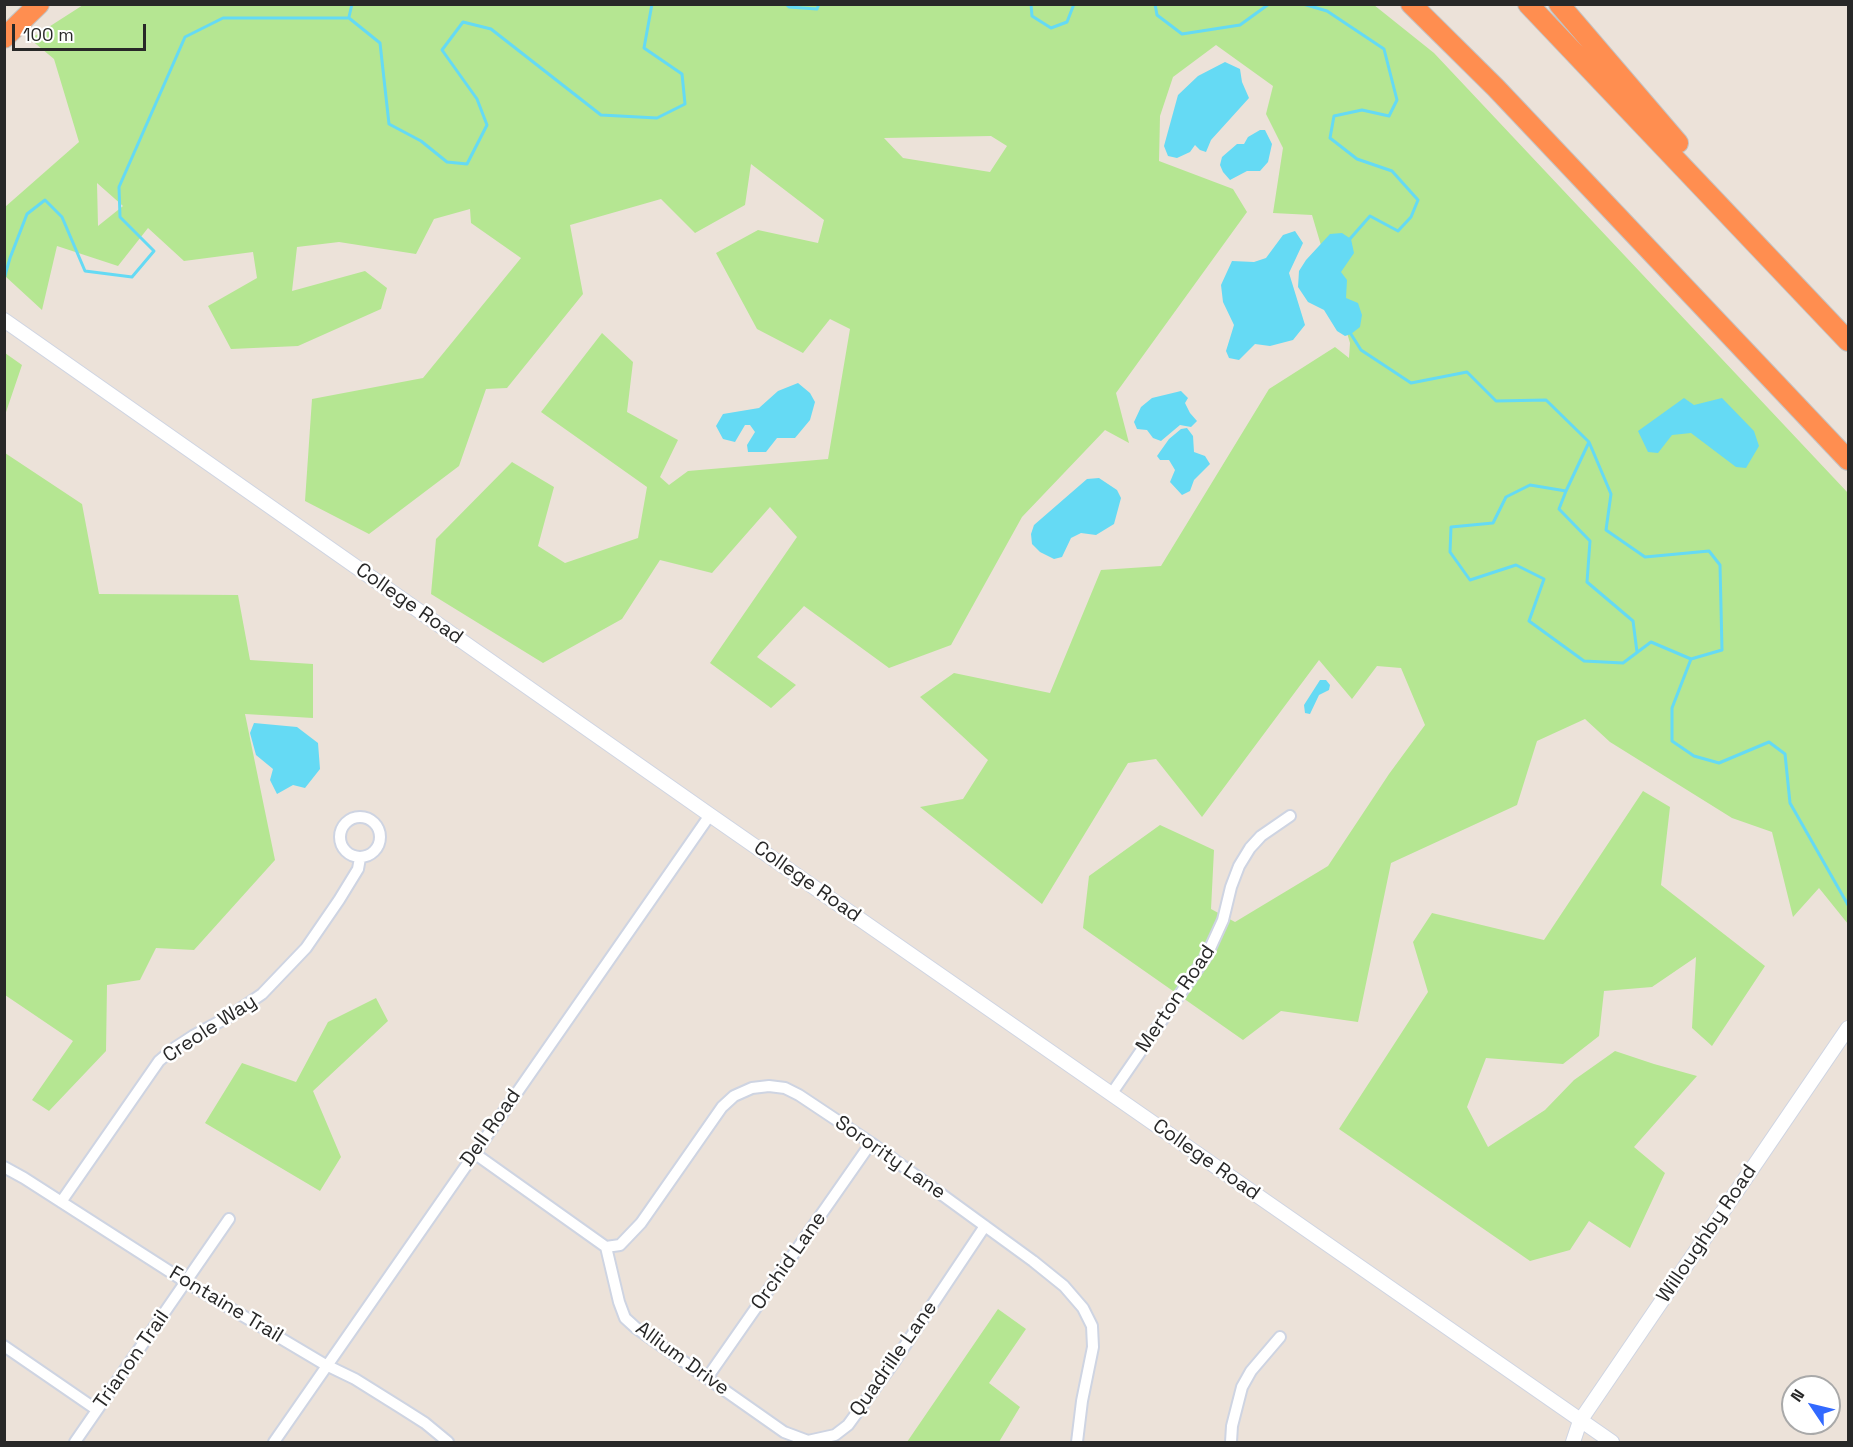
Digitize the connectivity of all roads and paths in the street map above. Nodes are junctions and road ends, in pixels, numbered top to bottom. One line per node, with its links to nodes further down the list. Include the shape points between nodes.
1 (39, 4): 5 (highway)
2 (1411, 4): 9 (highway, via 1504,96)
3 (1528, 4): 6 (highway)
4 (1559, 4): 6 (highway)
5 (4, 38)
6 (1784, 272): 8 (highway)
7 (4, 320): 10 (street, College Road)
8 (1848, 341)
9 (1848, 460)
10 (710, 815): 14 (street, College Road); 16 (street, Dell Road)
11 (1290, 816): 14 (street, Merton Road, via 1250,848 1239,866 1223,920 1207,956)
12 (360, 858): 18 (street, Creole Way, via 358,869 306,948 262,994 159,1061)
13 (1848, 1028): 28 (street, Willoughby Road)
14 (1112, 1093): 28 (street, College Road)
15 (871, 1143): 20 (street, Sorority Lane); 21 (street, Sorority Lane, via 799,1095 777,1087 752,1088 722,1107 631,1236 620,1245); 26 (street, Orchid Lane)
16 (474, 1153): 21 (street); 25 (street, Dell Road)
17 (4, 1167): 18 (street, Fontaine Trail)
18 (61, 1202): 22 (street, Fontaine Trail)
19 (229, 1219): 22 (street, Trianon Trail)
20 (985, 1226): 29 (street, Quadrille Lane, via 848,1425 835,1435 808,1441); 33 (street, Sorority Lane, via 1064,1286 1092,1326 1093,1347)
21 (606, 1247): 26 (street, Allium Drive, via 625,1318)
22 (186, 1282): 25 (street, Fontaine Trail); 27 (street, Trianon Trail)
23 (1280, 1337): 34 (street, via 1242,1387)
24 (4, 1346): 27 (street)
25 (327, 1365): 31 (street, Dell Road); 32 (street, Fontaine Trail, via 425,1423)
26 (707, 1378): 29 (street, Allium Drive)
27 (98, 1410): 30 (street, Trianon Trail)
28 (1580, 1421): 35 (street, Willoughby Road); 36 (street, College Road)
29 (785, 1437)
30 (75, 1443)
31 (274, 1443)
32 (448, 1443)
33 (1077, 1443)
34 (1231, 1443)
35 (1573, 1443)
36 (1612, 1443)

